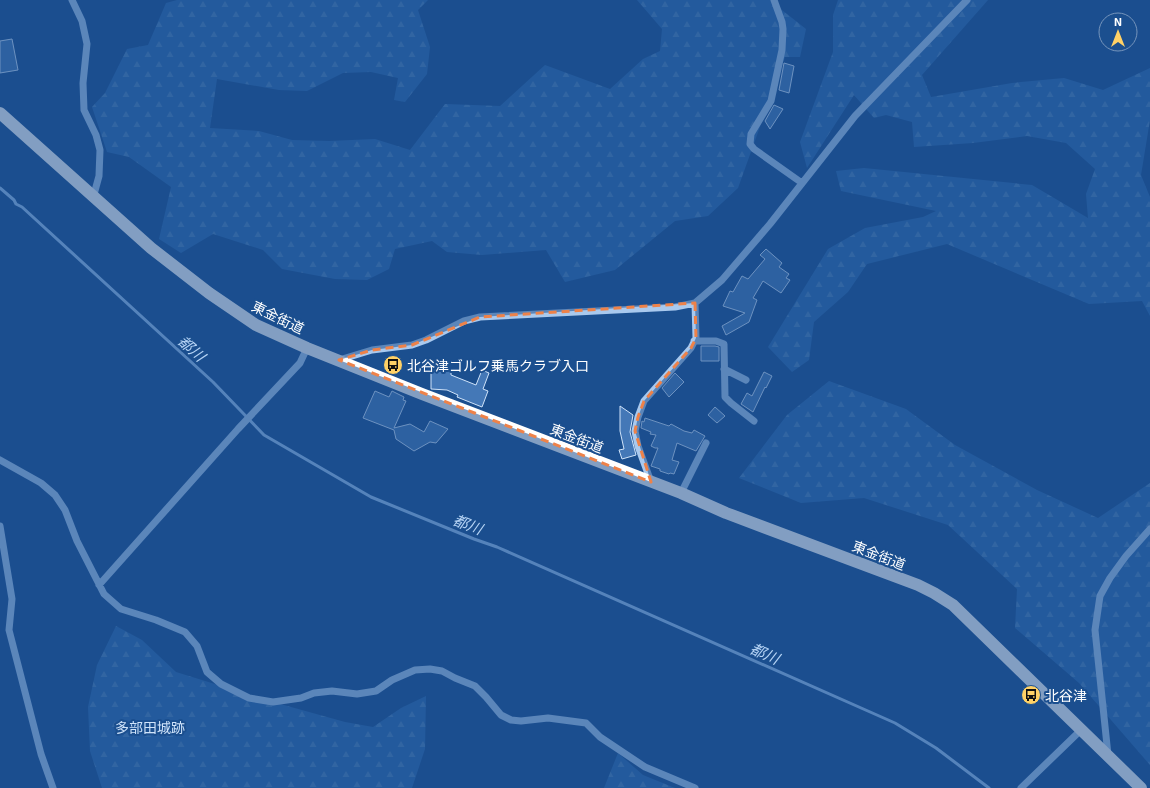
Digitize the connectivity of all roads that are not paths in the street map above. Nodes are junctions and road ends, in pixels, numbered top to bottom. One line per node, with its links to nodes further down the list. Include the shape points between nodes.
1 (72, 0): 6 (street, via 82,21 87,44 83,83 84,110 100,150 99,176)
2 (774, 0): 5 (street, via 782,22 782,50 771,101 751,134 750,144 754,150)
3 (967, 0): 5 (street, via 855,116)
4 (0, 113): 6 (highway, 東金街道)
5 (802, 183): 7 (street, via 722,280)
6 (93, 198): 9 (highway, 東金街道, via 150,248 215,297 256,325)
7 (695, 303): 8 (street); 10 (street, via 675,307 480,317 412,345 372,350)
8 (694, 341): 11 (street, via 716,341 724,344); 16 (street, via 683,358 644,401 638,417 635,431)
9 (307, 348): 10 (highway, 東金街道); 20 (street, via 300,363)
10 (339, 360): 16 (highway, 東金街道)
11 (724, 369): 12 (street); 13 (street, via 724,397)
12 (746, 380)
13 (754, 421)
14 (706, 443): 17 (street)
15 (0, 460): 20 (street, via 41,483 55,495 65,510)
16 (651, 482): 17 (highway, 東金街道)
17 (681, 493): 21 (highway, 東金街道, via 726,513 934,593 953,605)
18 (0, 526): 23 (street, via 12,599 9,630 41,754)
19 (1150, 529): 22 (street, via 1126,556 1100,596 1095,630)
20 (99, 585): 24 (street, via 104,594 121,609 185,632 197,646 207,672 221,684 249,698 273,702 332,691 357,694 376,691 392,680 415,670 442,671 475,686 501,715 511,720 548,718 586,723 600,737 645,767)
21 (1081, 730): 22 (highway, 東金街道); 25 (street)
22 (1108, 756): 26 (highway, 東金街道)
23 (53, 788)
24 (695, 788)
25 (1021, 788)
26 (1141, 788)

